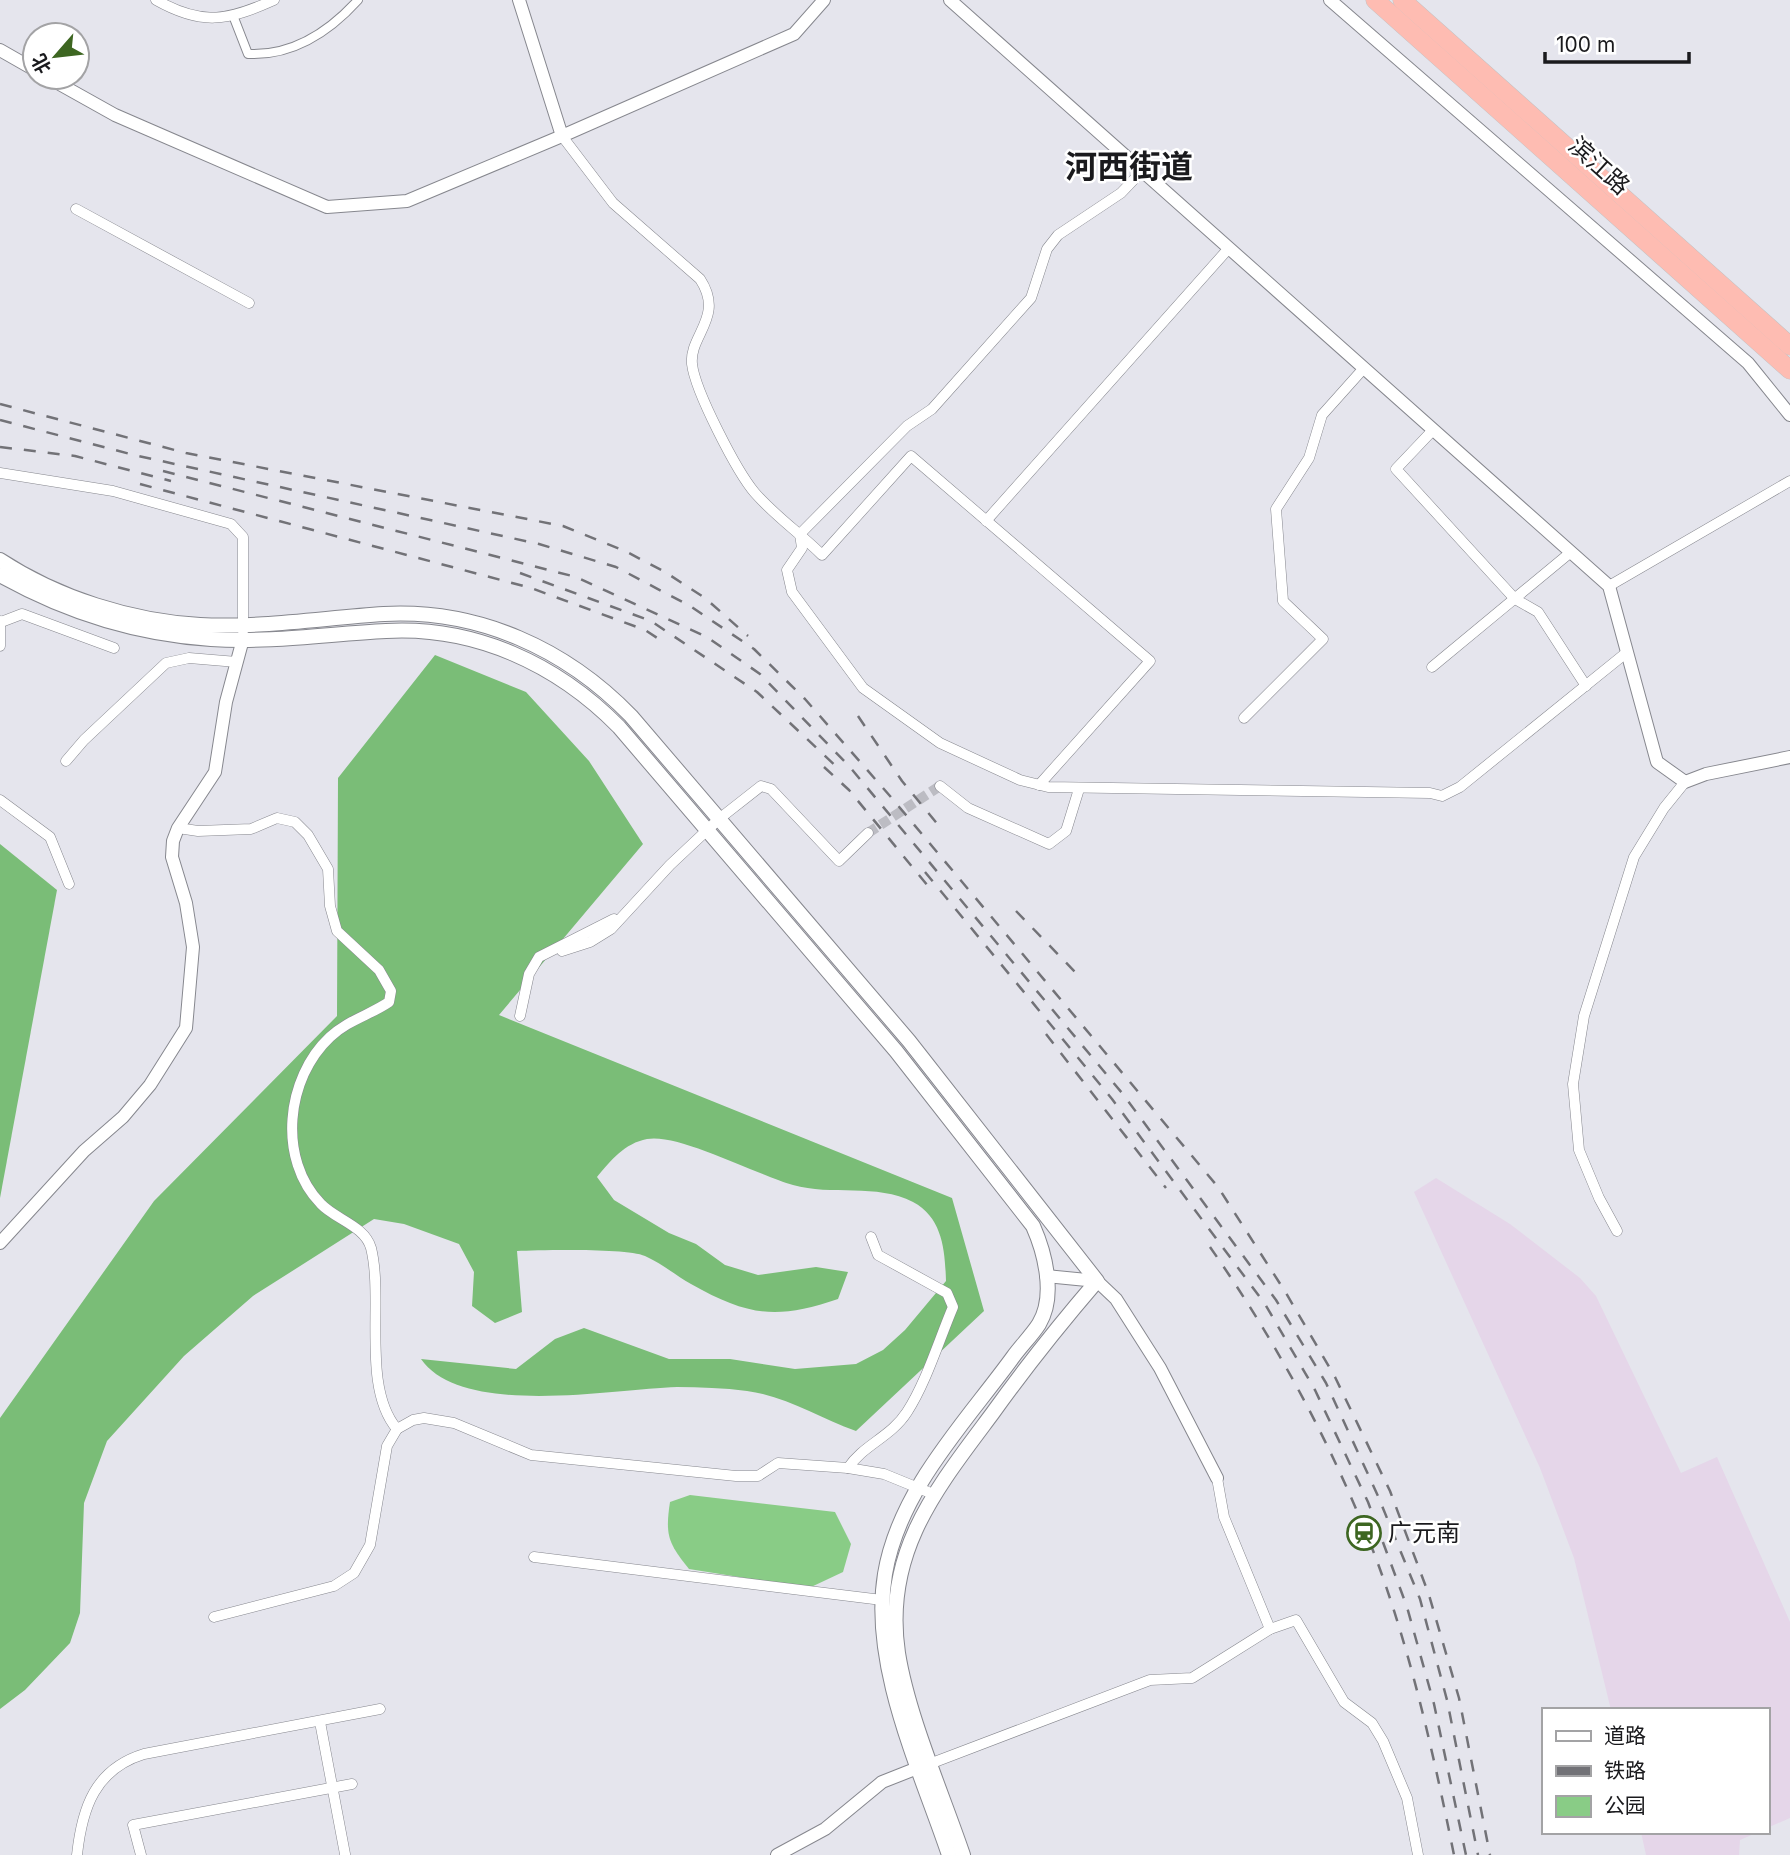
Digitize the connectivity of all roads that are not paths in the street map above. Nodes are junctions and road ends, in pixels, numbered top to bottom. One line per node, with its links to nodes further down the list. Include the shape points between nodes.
1 (156, 0): 10 (street, via 183,16)
2 (274, 0): 10 (street)
3 (358, 0): 10 (street, via 315,36 272,55 248,54)
4 (519, 0): 14 (street)
5 (824, 0): 14 (street, via 794,34)
6 (950, 0): 15 (street)
7 (1330, 0): 22 (street, via 1748,363)
8 (1375, 0): 21 (highway, 滨江路)
9 (1402, 0): 19 (highway, 滨江路)
10 (234, 18)
11 (0, 50): 12 (street)
12 (21, 62)
13 (72, 91): 14 (street, via 115,115 327,207 407,201)
14 (562, 136): 29 (street, via 613,203 710,293 692,361 698,393 754,492)
15 (1143, 170): 17 (street); 29 (street, via 1121,193 1058,235 1047,249 1031,298 932,409 907,426)
16 (76, 209): 18 (street)
17 (1229, 248): 20 (street); 28 (street)
18 (249, 303)
19 (1790, 346)
20 (1364, 368): 25 (street); 43 (street, via 1322,415 1309,458 1276,509 1283,601 1323,639)
21 (1790, 370)
22 (1771, 389): 23 (street); 24 (street)
23 (1790, 400)
24 (1790, 415)
25 (1433, 430): 30 (street); 34 (street, via 1396,469)
26 (0, 473): 36 (street, via 113,491 231,524 243,537)
27 (1790, 481): 33 (street)
28 (986, 521): 29 (street, via 911,456 822,555); 47 (street, via 1150,662)
29 (800, 534): 47 (street, via 802,548 787,570 792,592 863,688 940,743)
30 (1571, 552): 33 (street); 34 (street)
31 (0, 560): 36 (main road, via 60,592 103,607)
32 (0, 575): 36 (main road, via 82,615 120,626 211,639)
33 (1609, 586): 39 (street)
34 (1515, 599): 41 (street); 42 (street, via 1538,612)
35 (0, 622): 37 (street); 38 (street, via 22,614)
36 (243, 632): 40 (street); 51 (main road, via 419,615 480,624 522,639 571,665 615,700); 53 (main road, via 418,631 465,638 516,654 554,673 604,712)
37 (0, 646)
38 (114, 648)
39 (1626, 653): 42 (street); 46 (street, via 1657,762)
40 (237, 662): 45 (street, via 190,658 166,663); 52 (street, via 215,772)
41 (1432, 667)
42 (1586, 686): 49 (street, via 1461,787 1442,796)
43 (1244, 718)
44 (1790, 757): 46 (street)
45 (66, 761)
46 (1685, 782): 59 (street, via 1634,857 1584,1016 1573,1084 1579,1150)
47 (1039, 785): 49 (street)
48 (940, 786): 49 (street, via 968,808 1049,844 1066,831)
49 (1079, 789)
50 (0, 800): 55 (street, via 50,837)
51 (719, 819): 53 (street); 54 (street, via 761,786 771,789 839,861); 63 (main road, via 909,1041)
52 (178, 828): 61 (street, via 172,857 193,947 186,1028 136,1101); 64 (street, via 251,828 276,818 300,825 328,869 337,931 379,970 391,991 389,1002 349,1021 306,1063 292,1121 296,1166 303,1182 335,1218 347,1220 370,1246 379,1372 387,1417)
53 (707, 830): 56 (street); 62 (main road, via 896,1051 1033,1226)
54 (868, 832)
55 (69, 884)
56 (631, 906): 57 (street, via 605,934); 58 (street, via 593,932 539,957 529,974)
57 (562, 951)
58 (520, 1016)
59 (1617, 1231)
60 (872, 1237): 65 (street, via 878,1255 947,1293 953,1307 907,1412 888,1434 856,1455)
61 (0, 1243)
62 (1046, 1276): 63 (street); 67 (main road, via 1039,1324)
63 (1097, 1281): 66 (street, via 1116,1299 1160,1368); 68 (main road, via 1048,1338)
64 (397, 1429): 65 (street, via 424,1418 454,1423 531,1455 736,1476 758,1476 778,1463); 71 (street, via 387,1446 370,1545 354,1573 326,1588)
65 (848, 1468): 67 (street, via 884,1474)
66 (1217, 1478): 72 (street, via 1224,1517)
67 (918, 1489): 68 (street); 70 (main road, via 894,1539)
68 (933, 1494): 75 (main road, via 907,1547 895,1616 903,1677)
69 (534, 1557): 70 (street)
70 (882, 1600): 75 (main road, via 887,1667)
71 (214, 1617)
72 (1270, 1629): 75 (street, via 1192,1678 1150,1680); 84 (street, via 1296,1620 1343,1702 1372,1723 1407,1798)
73 (380, 1709): 74 (street)
74 (320, 1722): 77 (street); 79 (street, via 124,1761 89,1797)
75 (926, 1765): 81 (street, via 882,1782 825,1829); 82 (main road); 83 (main road)
76 (352, 1784): 77 (street)
77 (331, 1788): 78 (street); 80 (street, via 133,1825)
78 (345, 1854)
79 (77, 1855)
80 (141, 1855)
81 (777, 1855)
82 (949, 1855)
83 (963, 1855)
84 (1418, 1855)

